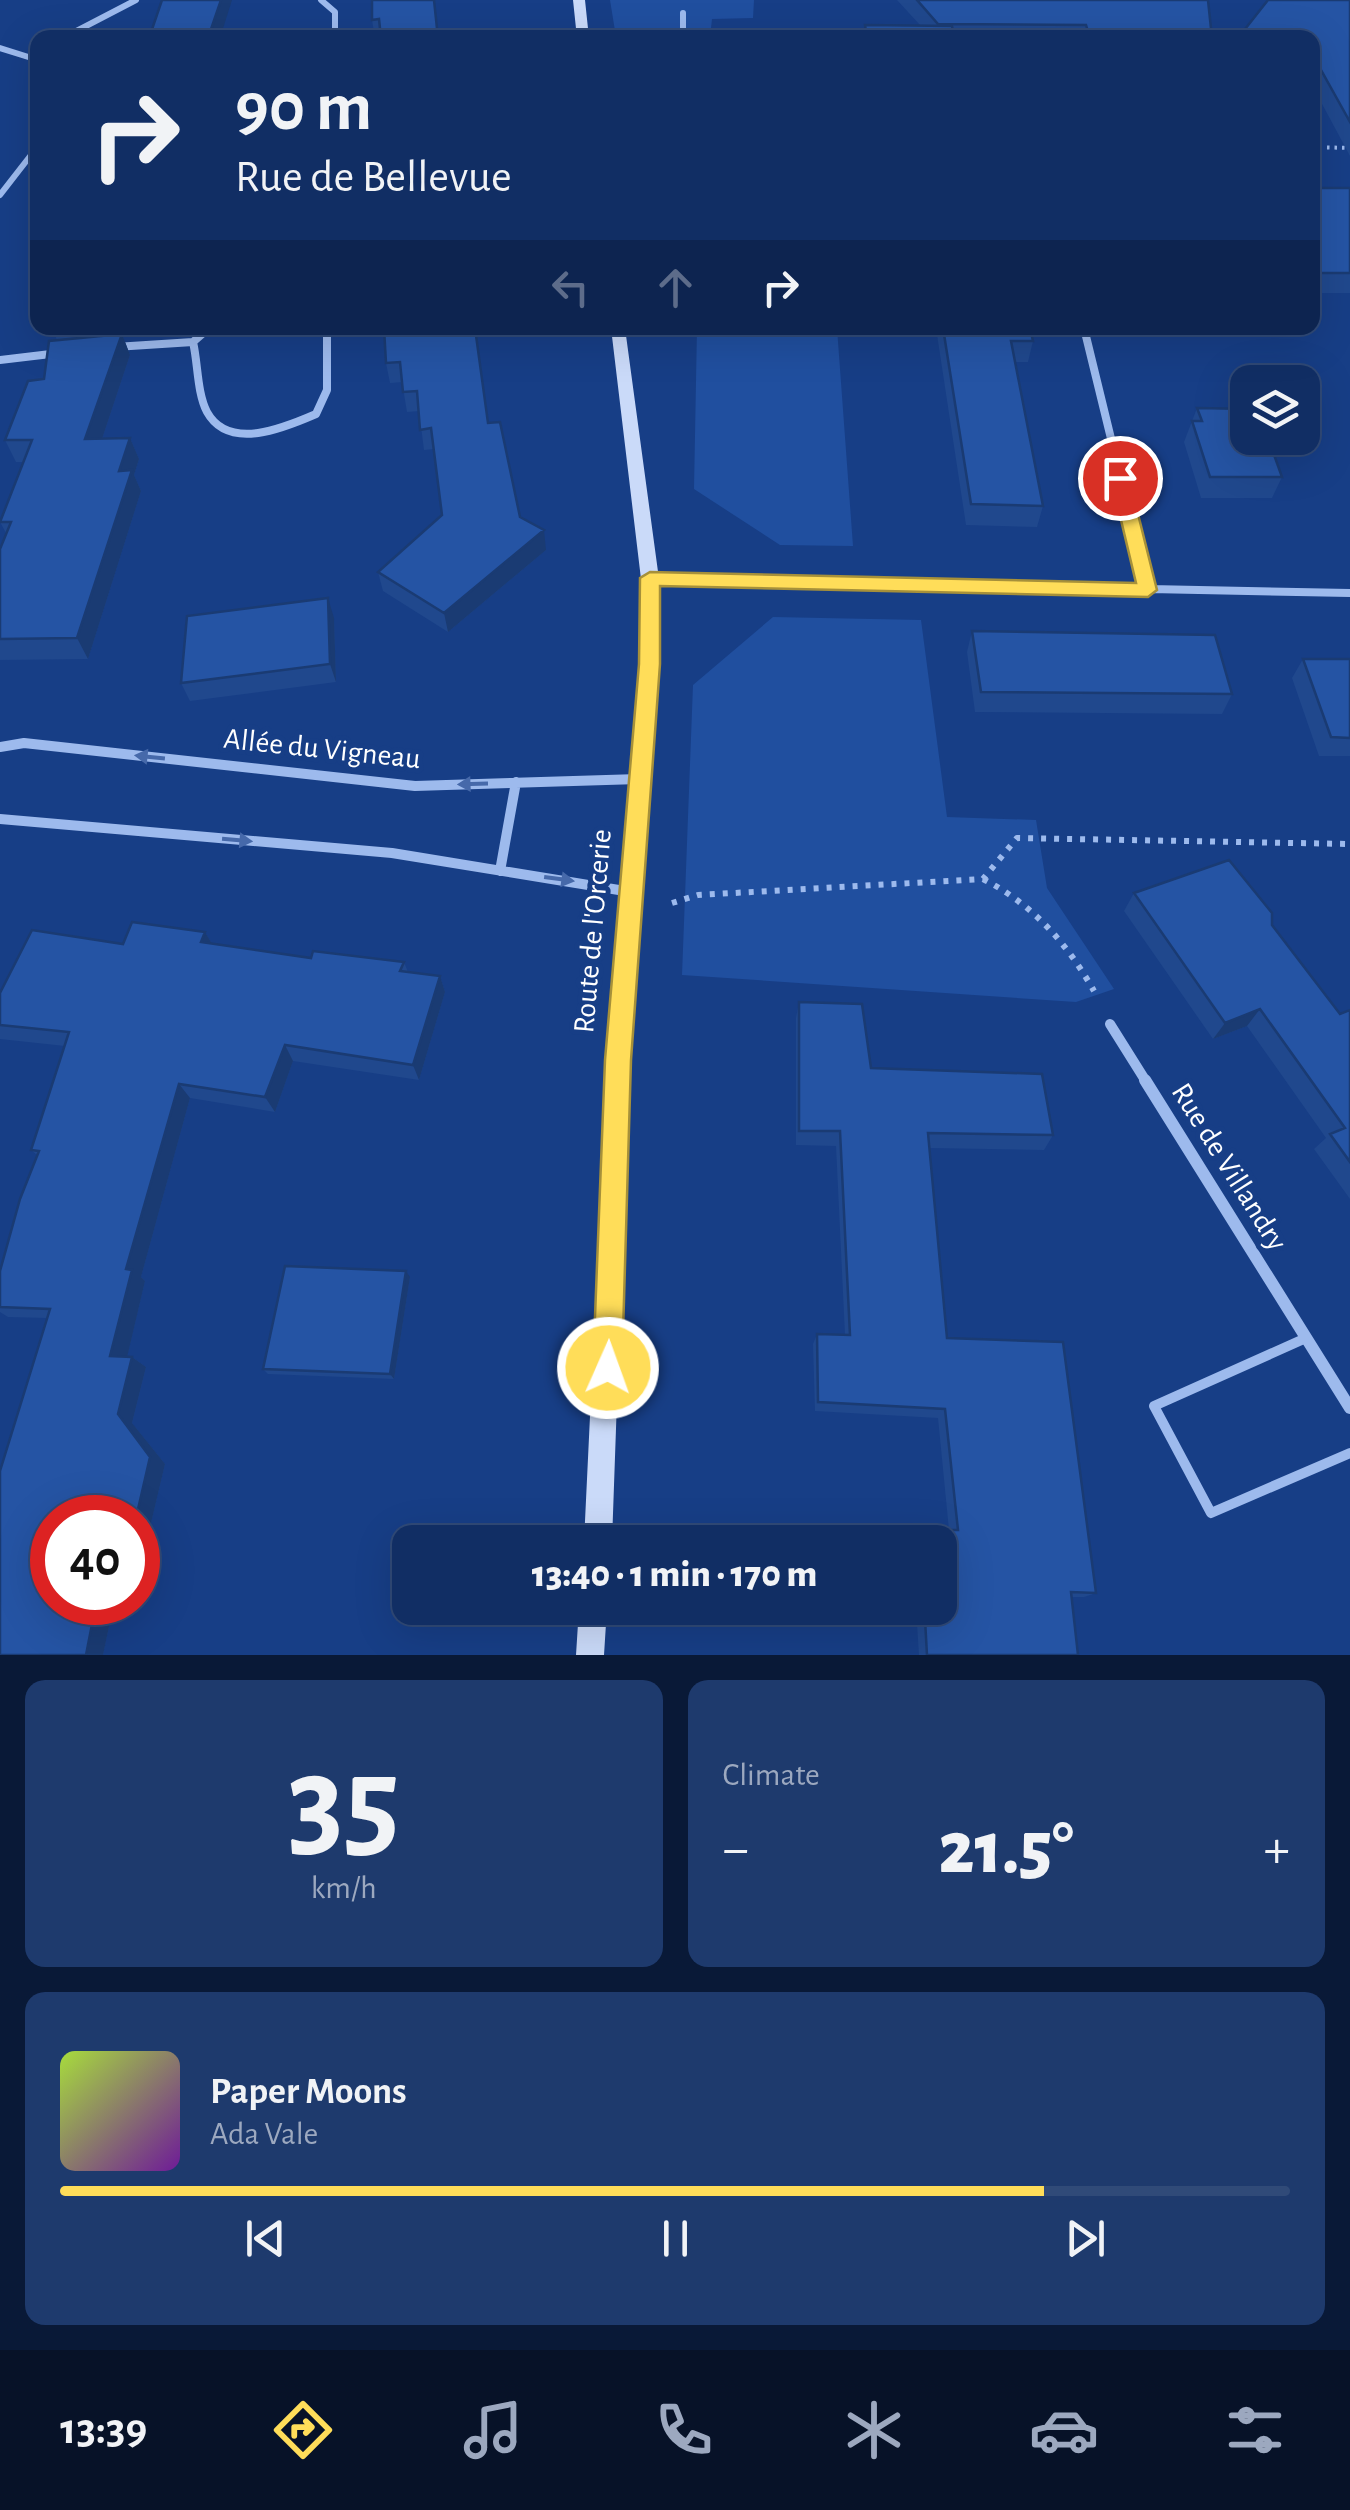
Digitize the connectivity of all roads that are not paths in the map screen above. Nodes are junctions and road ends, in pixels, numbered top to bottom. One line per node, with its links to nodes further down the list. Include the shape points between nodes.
1 (136, 0): 5 (street)
2 (321, 0): 6 (street, via 334,12)
3 (579, 0): 7 (street)
4 (684, 13): 8 (street)
5 (78, 30)
6 (335, 30)
7 (583, 30)
8 (683, 30)
9 (0, 48): 10 (street)
10 (29, 56)
11 (30, 156): 12 (street)
12 (0, 195)
13 (201, 335): 17 (street)
14 (326, 335): 17 (street, via 326,390 316,414 272,433 231,432 207,412)
15 (619, 335): 21 (street, Route de l'Orcerie)
16 (1086, 335): 22 (street)
17 (193, 342): 18 (street)
18 (97, 349)
19 (77, 352): 20 (street)
20 (0, 360)
21 (650, 578): 22 (street); 25 (street, Route de l'Orcerie)
22 (1148, 590): 23 (street)
23 (1350, 594)
24 (0, 747): 26 (street, Allée du Vigneau, one-way to 24, via 414,786 24,744)
25 (640, 779): 26 (street, Allée du Vigneau); 29 (street, Route de l'Orcerie)
26 (516, 782): 28 (street)
27 (0, 819): 28 (street, one-way to 28, via 392,853)
28 (500, 871): 29 (street, one-way to 29)
29 (631, 892): 34 (street, Route de l'Orcerie)
30 (1110, 1024): 31 (street, Rue de Villandry)
31 (1306, 1338): 32 (street, Rue de Villandry); 33 (lane, via 1154,1406 1211,1513)
32 (1350, 1408)
33 (1350, 1453)
34 (599, 1525)
35 (592, 1625): 36 (street)
36 (590, 1655)

